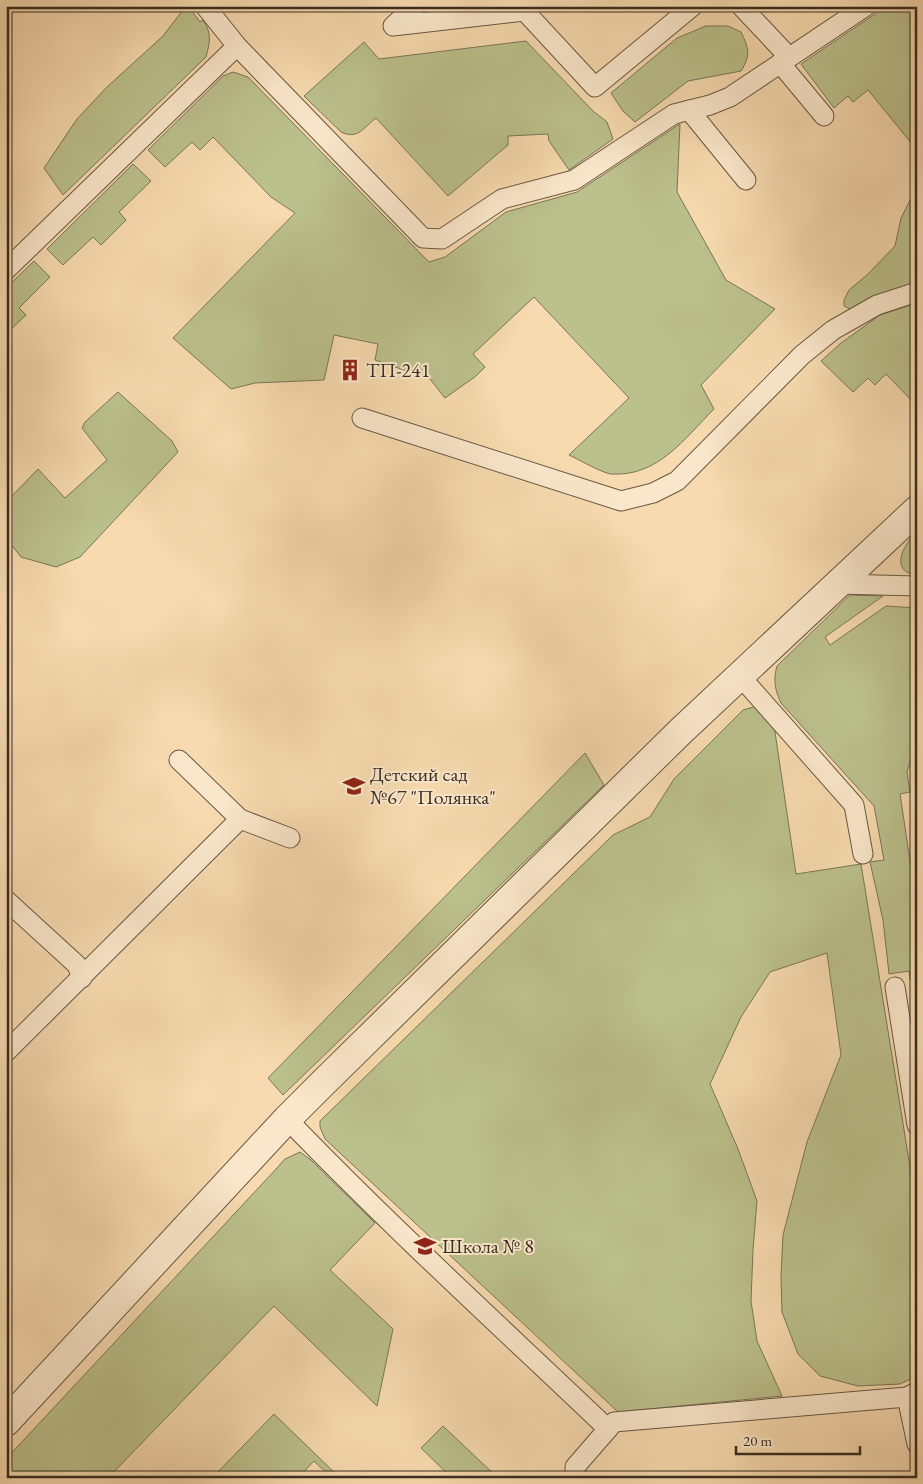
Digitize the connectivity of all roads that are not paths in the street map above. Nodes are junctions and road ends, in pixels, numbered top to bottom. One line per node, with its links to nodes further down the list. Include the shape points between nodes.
1 (206, 6): 7 (lane)
2 (415, 6): 6 (lane, via 393,26)
3 (693, 6): 6 (lane, via 595,87)
4 (741, 6): 8 (lane)
5 (866, 6): 8 (lane)
6 (522, 9)
7 (237, 46): 9 (lane, via 423,238 442,239 502,199 574,180 674,114); 12 (lane)
8 (785, 60): 9 (lane, via 730,97); 10 (lane)
9 (689, 110): 11 (lane)
10 (824, 116)
11 (746, 180)
12 (6, 270)
13 (917, 292): 14 (lane, via 878,305 833,330 802,355 677,481 653,493 621,501)
14 (362, 418)
15 (917, 510): 16 (street)
16 (839, 584): 17 (lane); 18 (street)
17 (917, 586)
18 (740, 676): 22 (lane, via 854,805); 27 (street)
19 (178, 760): 20 (lane)
20 (240, 819): 21 (lane); 24 (lane)
21 (290, 838)
22 (864, 854)
23 (6, 900): 24 (lane, via 77,965)
24 (82, 978): 26 (lane)
25 (895, 987): 28 (lane)
26 (6, 1052)
27 (287, 1119): 30 (street); 31 (lane)
28 (917, 1125)
29 (912, 1394): 31 (lane, via 614,1422); 32 (lane)
30 (6, 1422)
31 (608, 1429): 33 (lane, via 575,1467)
32 (917, 1444)
33 (575, 1478)

